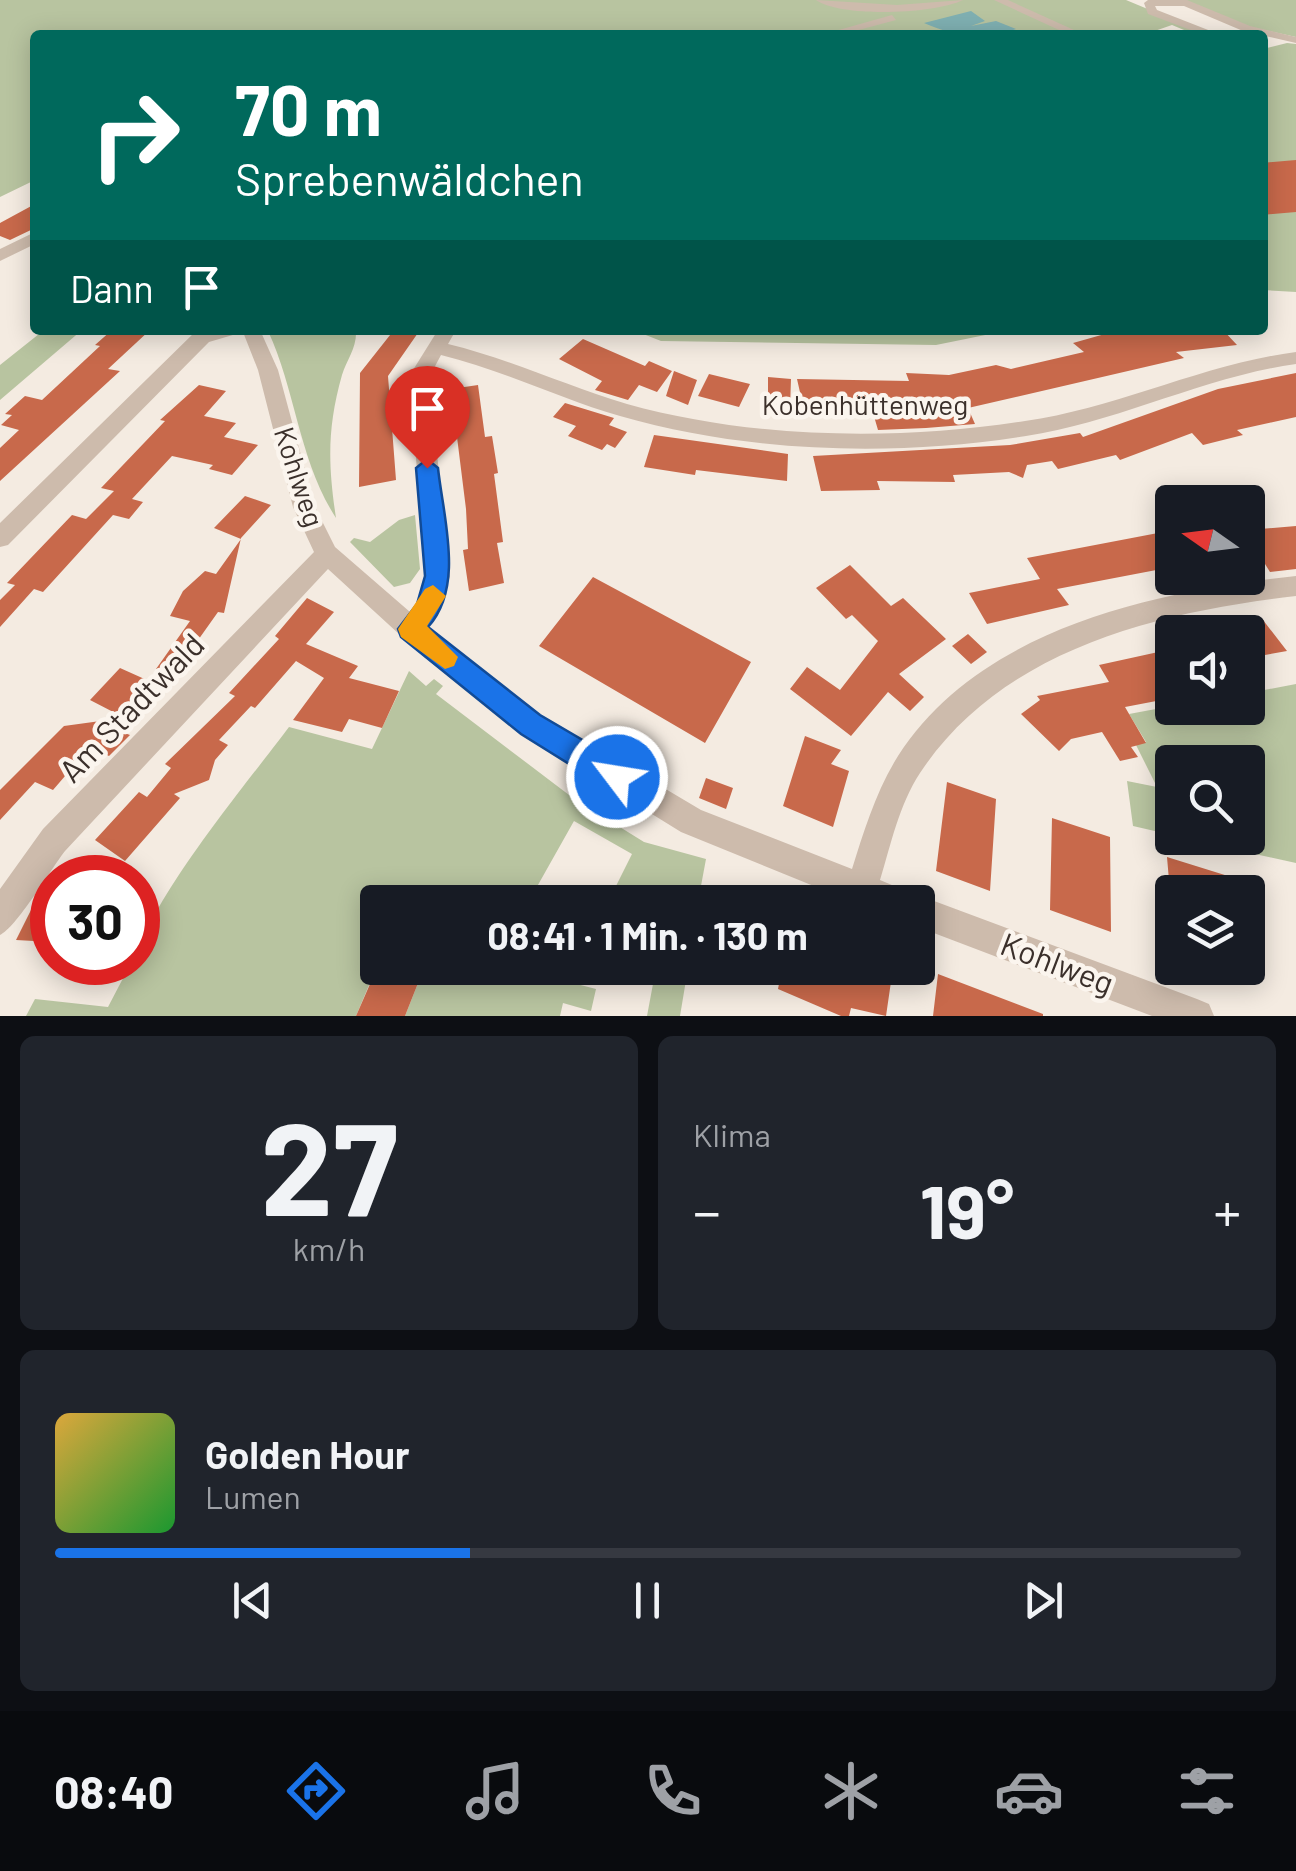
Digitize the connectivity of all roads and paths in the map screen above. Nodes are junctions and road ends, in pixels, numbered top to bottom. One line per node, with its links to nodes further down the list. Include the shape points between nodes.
1 (821, 0): 4 (street, via 836,8)
2 (958, 0): 4 (street)
3 (998, 0): 5 (street)
4 (896, 11): 6 (street)
5 (1063, 28): 7 (street); 8 (street)
6 (841, 30)
7 (1057, 30)
8 (1068, 30)
9 (1201, 30): 10 (street, via 1152,12 1149,3 1186,3)
10 (1251, 30)
11 (1268, 34): 12 (street)
12 (1296, 40)
13 (30, 239): 14 (street)
14 (0, 256)
15 (204, 335): 19 (street)
16 (253, 335): 20 (street, Kohlweg, via 304,508)
17 (442, 339): 18 (street, Kobenhüttenweg, via 646,416 754,433 846,437 1058,423 1219,372); 22 (street, via 420,388 438,576 428,609)
18 (1296, 358)
19 (0, 538)
20 (327, 554): 22 (street, Kohlweg); 26 (street, Am Stadtwald, via 54,840)
21 (1296, 586): 24 (street, via 1224,592 1126,616 1008,674 968,703 912,761 878,832)
22 (410, 629): 23 (street, Kohlweg, via 530,724 677,812)
23 (849, 885)
24 (863, 885)
25 (935, 917): 27 (street, Kohlweg)
26 (0, 919)
27 (1197, 1016)

